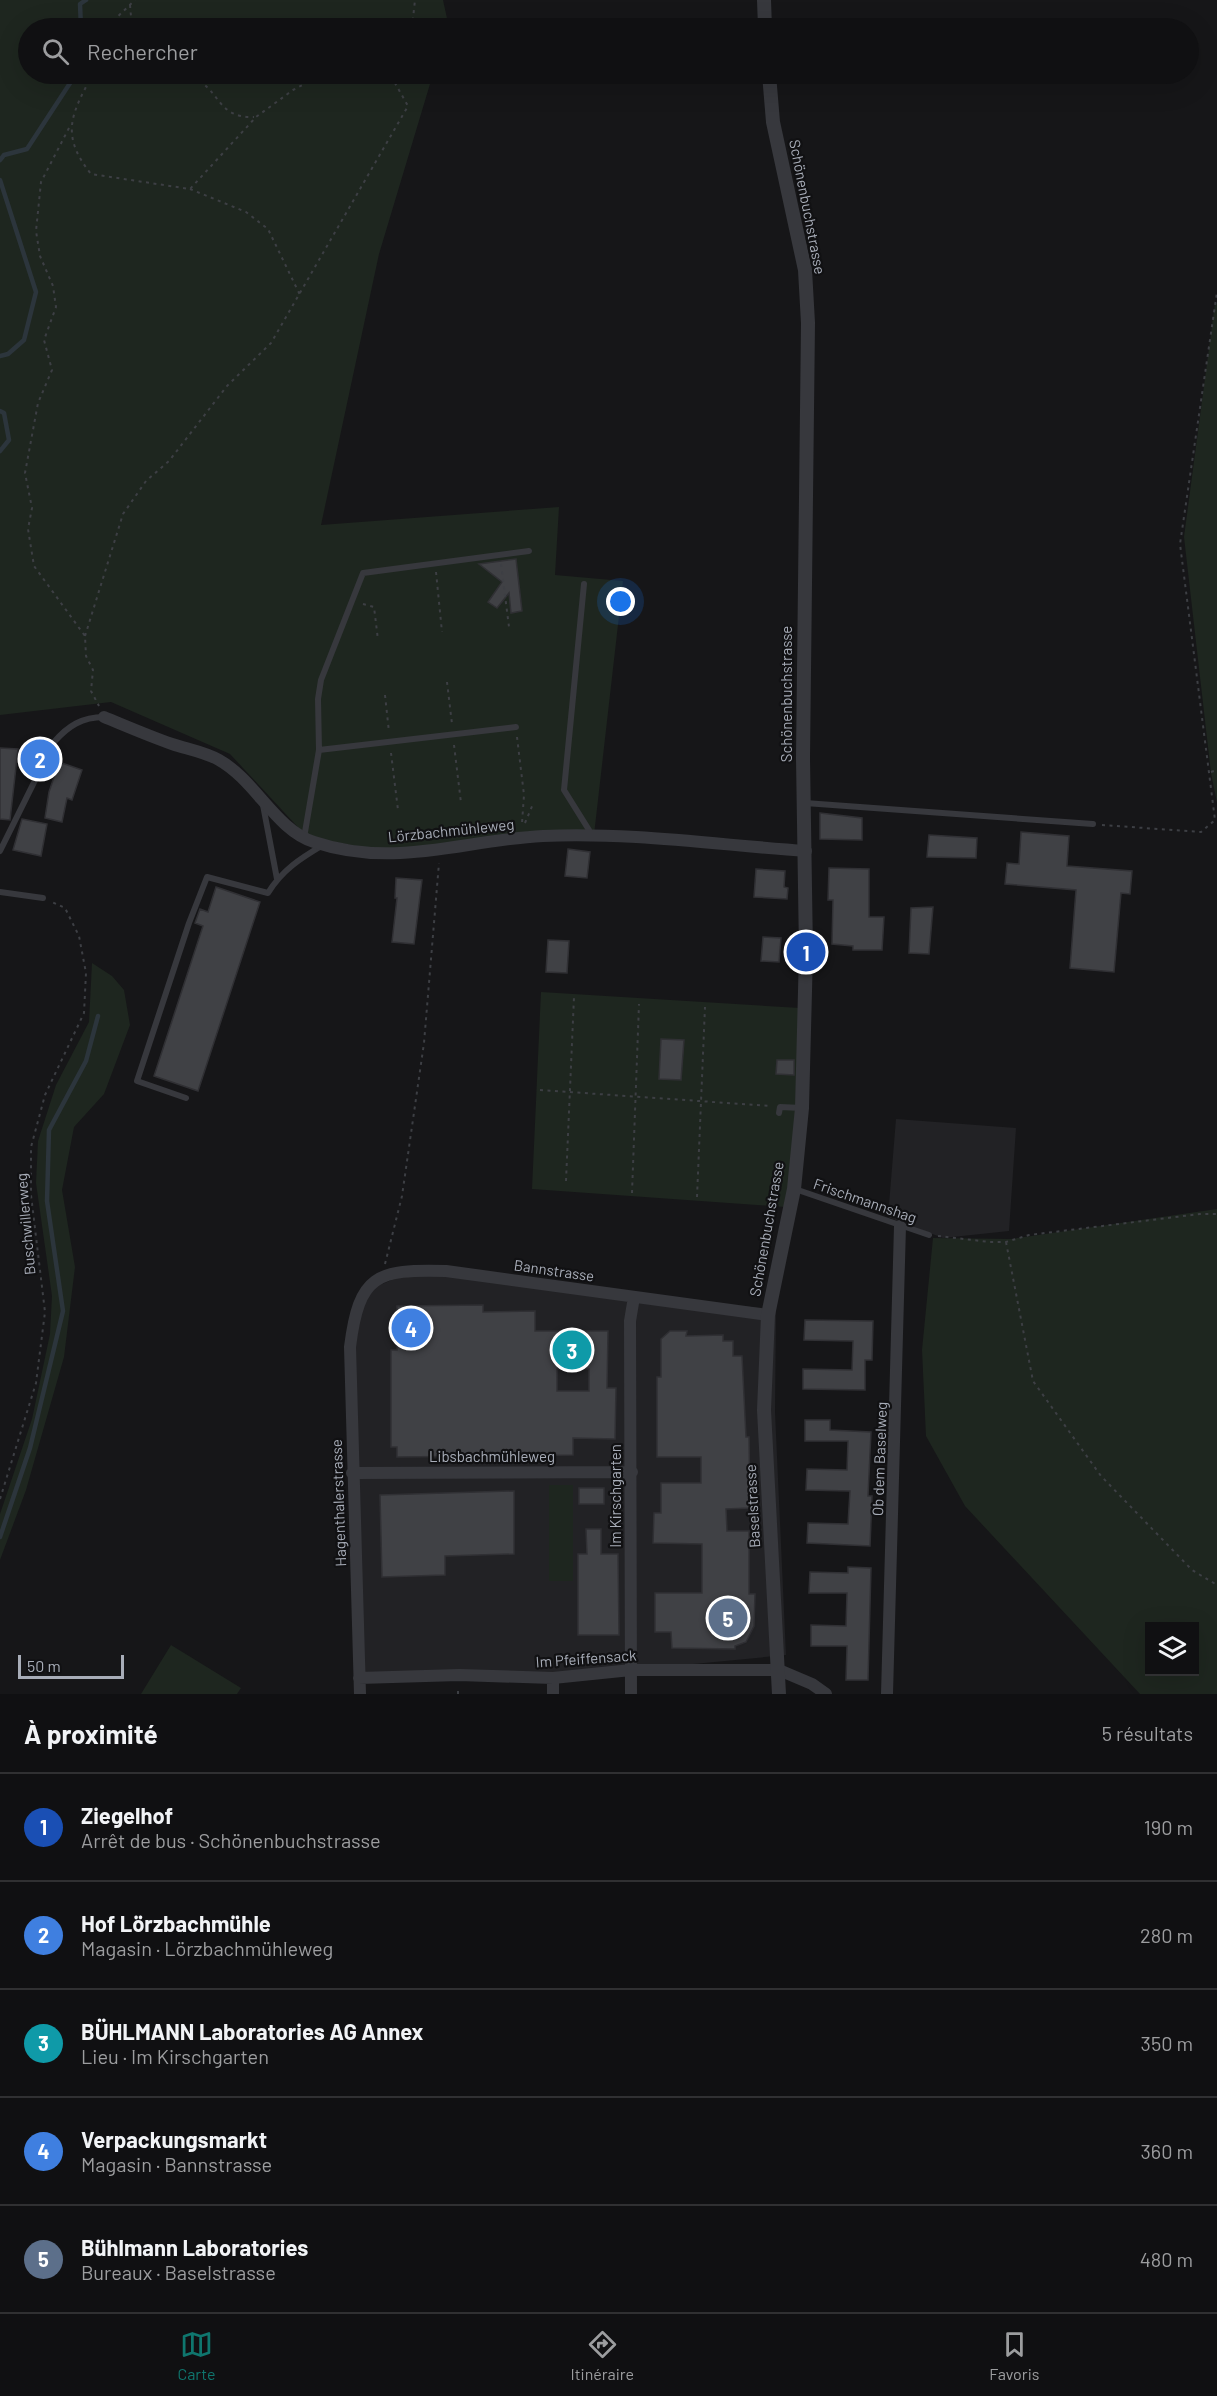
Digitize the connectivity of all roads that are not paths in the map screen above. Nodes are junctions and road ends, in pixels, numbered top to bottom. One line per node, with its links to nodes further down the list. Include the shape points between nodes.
1 (764, 0): 2 (street)
2 (765, 18)
3 (770, 84): 10 (street, Schönenbuchstrasse, via 773,122 805,270 808,323)
4 (529, 551): 8 (lane, via 363,573 321,680)
5 (584, 584): 12 (lane, via 564,790)
6 (104, 717): 9 (street, Lörzbachmühleweg, via 218,759 242,776); 16 (lane, via 86,718 66,729 54,742)
7 (516, 727): 8 (lane)
8 (319, 750): 13 (lane)
9 (262, 798): 13 (street, Lörzbachmühleweg); 17 (lane)
10 (805, 803): 11 (lane); 15 (street, Schönenbuchstrasse)
11 (1093, 824)
12 (589, 835): 14 (street, Lörzbachmühleweg, via 540,836 408,854 372,854); 15 (street, Lörzbachmühleweg)
13 (304, 838): 14 (street, Lörzbachmühleweg)
14 (323, 845): 17 (lane, via 299,859)
15 (806, 851): 21 (street, Schönenbuchstrasse)
16 (0, 852)
17 (277, 879): 20 (lane, via 268,892 207,878 137,1081)
18 (0, 892): 19 (lane)
19 (43, 898)
20 (186, 1098)
21 (802, 1108): 22 (lane); 23 (street, Schönenbuchstrasse)
22 (779, 1110)
23 (794, 1189): 24 (lane, Frischmannshag); 28 (street, Schönenbuchstrasse)
24 (900, 1226): 25 (lane, Frischmannshag); 40 (street, Ob dem Baselweg)
25 (929, 1235)
26 (634, 1298): 27 (street, Bannstrasse, via 446,1271 414,1270 382,1275 365,1291); 28 (street, Bannstrasse); 29 (street, Im Kirschgarten, via 630,1321)
27 (354, 1312): 30 (street, Hagenthalerstrasse, via 350,1347)
28 (768, 1315): 32 (street, Baselstrasse, via 764,1410)
29 (632, 1472): 30 (street, Libsbachmühleweg); 31 (street, Im Kirschgarten)
30 (352, 1473): 33 (street, Hagenthalerstrasse)
31 (631, 1670): 32 (street, Im Pfeiffensack); 34 (street, Im Pfeiffensack); 37 (street, Im Kirschgarten)
32 (779, 1670): 38 (street, Baselstrasse); 39 (street)
33 (359, 1678): 34 (street, Im Pfeiffensack); 35 (street, Hagenthalerstrasse)
34 (553, 1678): 36 (street)
35 (360, 1694)
36 (553, 1694)
37 (631, 1694)
38 (779, 1694)
39 (826, 1694)
40 (887, 1694)

